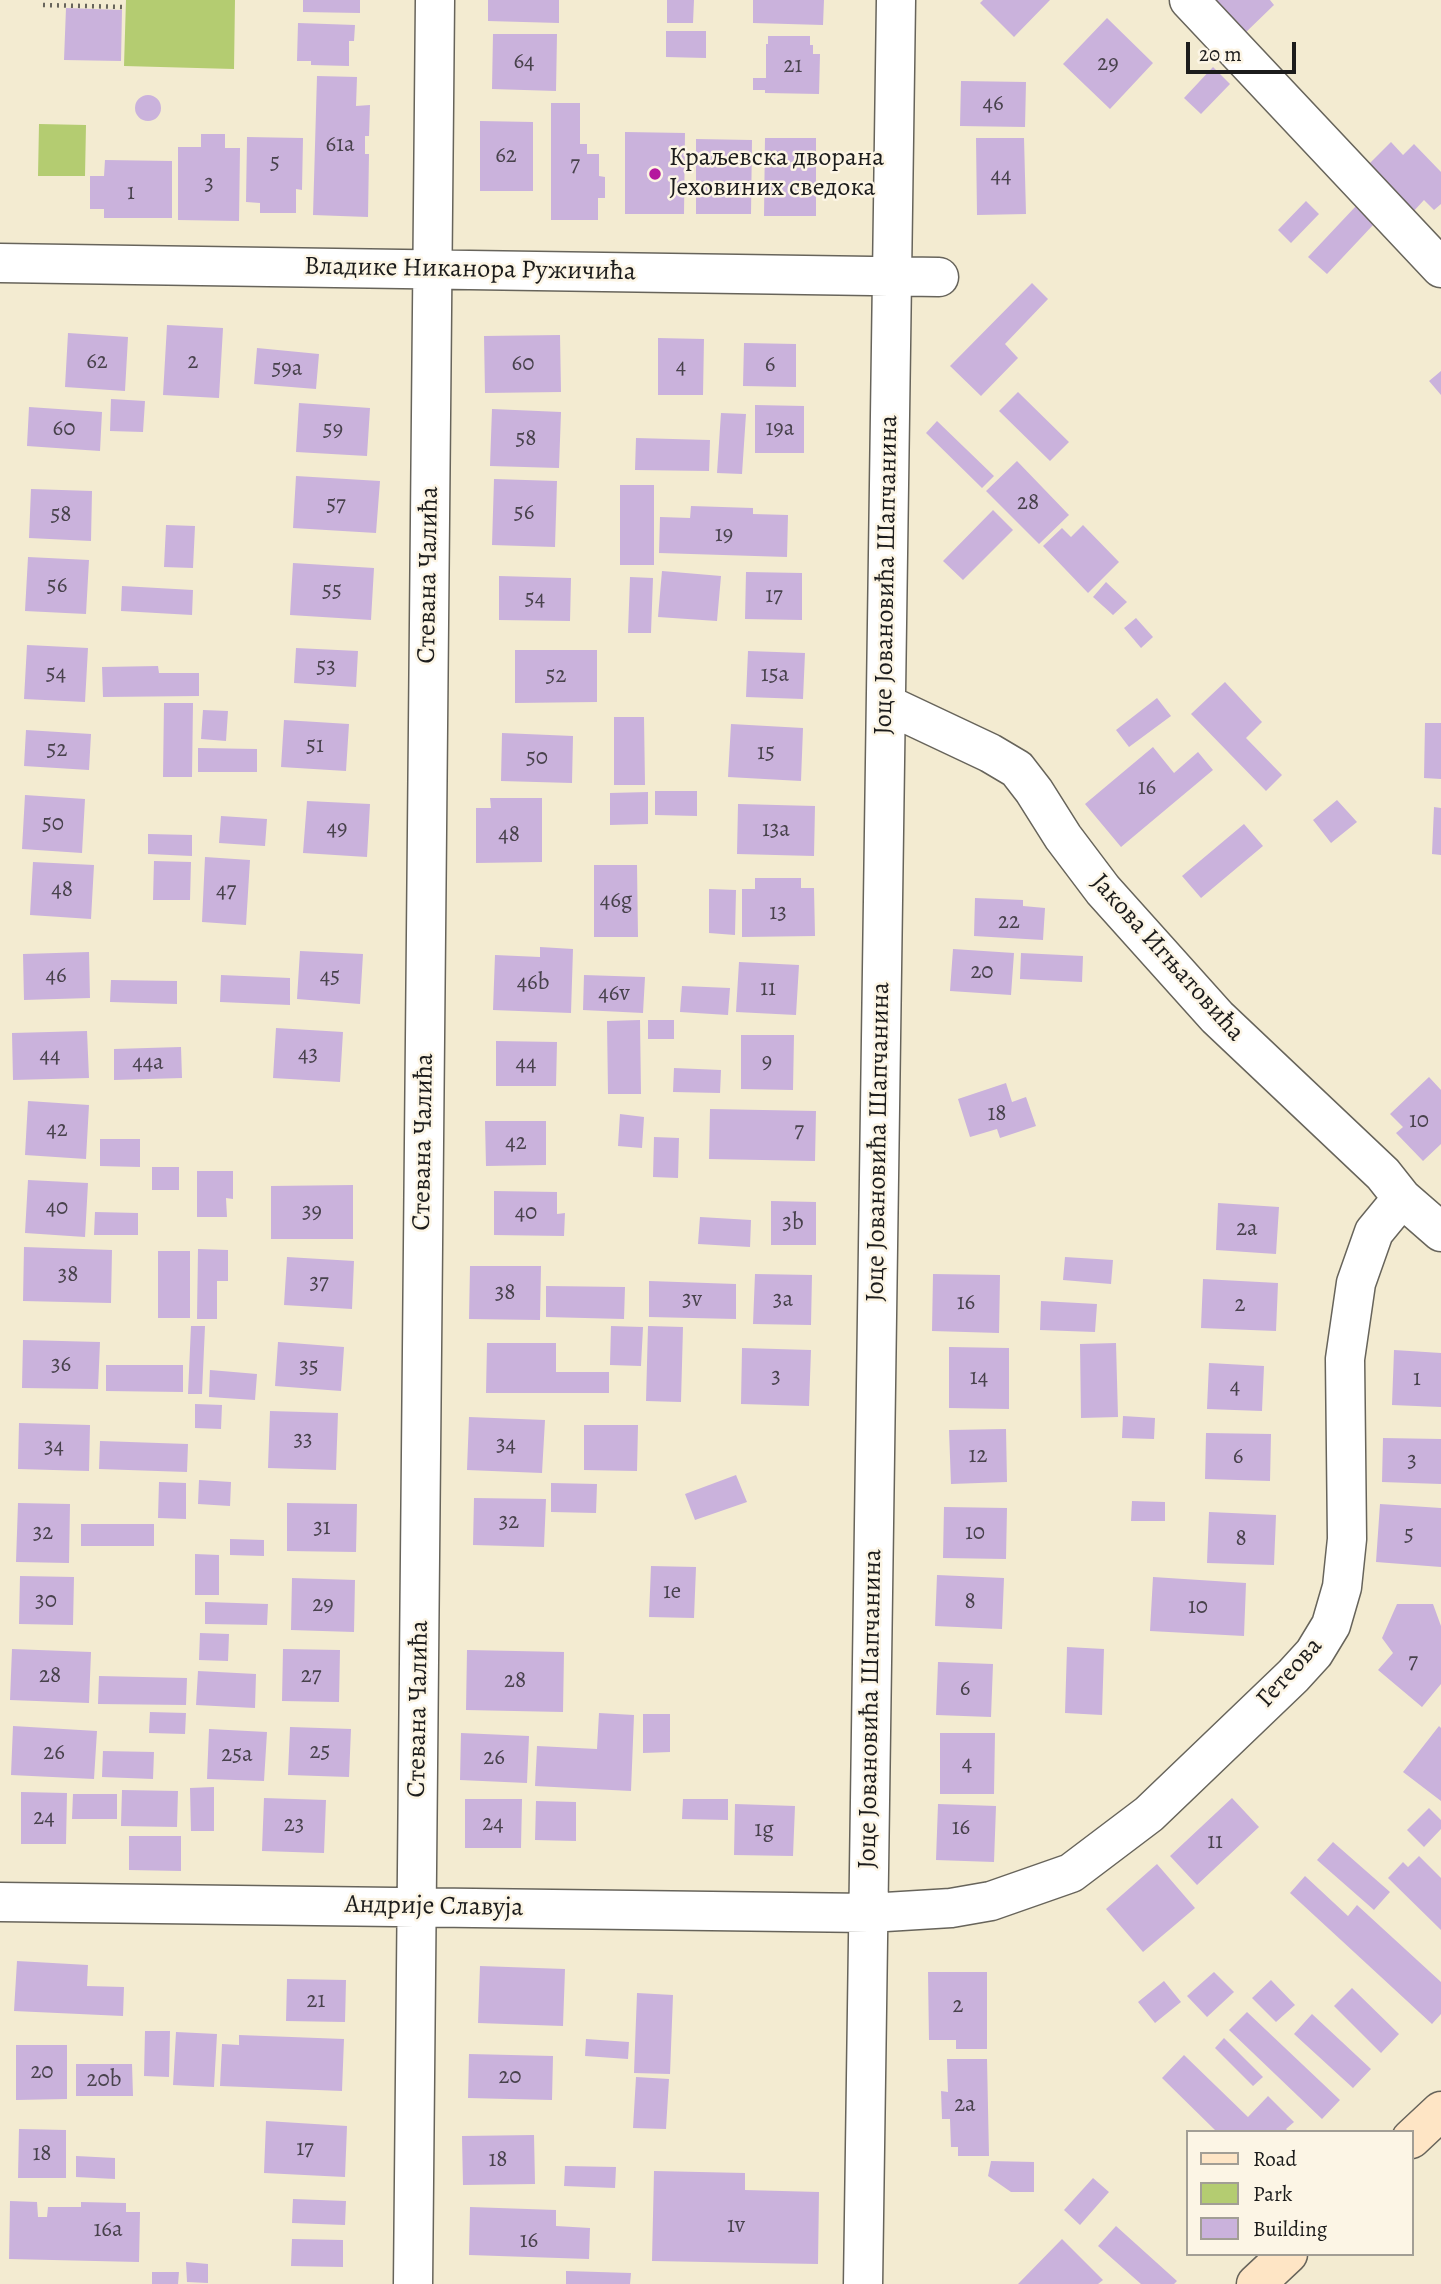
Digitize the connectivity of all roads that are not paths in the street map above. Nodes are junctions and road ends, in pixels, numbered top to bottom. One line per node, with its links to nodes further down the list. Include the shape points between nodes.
1 (435, 0): 6 (street, Стевана Чалића)
2 (896, 0): 7 (street, Јоце Јовановића Шапчанина)
3 (1189, 0): 5 (street)
4 (0, 263): 6 (street, Владике Никанора Ружичића)
5 (1441, 268)
6 (432, 270): 7 (street, Владике Никанора Ружичића); 13 (street, Стевана Чалића)
7 (892, 276): 8 (street, Владике Никанора Ружичића); 9 (street, Јоце Јовановића Шапчанина)
8 (939, 276)
9 (886, 704): 10 (street, Јакова Игњатовића, via 1017,769 1103,890 1166,961 1256,1057 1383,1174); 14 (street, Јоце Јовановића Шапчанина)
10 (1402, 1198): 11 (street, Јакова Игњатовића); 14 (street, Гетеова, via 1374,1232 1356,1283 1345,1359 1342,1587 1331,1625 1314,1653 1149,1814 1071,1873 991,1901)
11 (1441, 1232)
12 (0, 1902): 13 (street, Андрије Славуја)
13 (417, 1907): 14 (street, Андрије Славуја); 18 (street, Стевана Чалића)
14 (869, 1913): 19 (street, Јоце Јовановића Шапчанина)
15 (1441, 2111): 16 (street)
16 (1413, 2136)
17 (1286, 2256): 20 (street)
18 (413, 2284)
19 (863, 2284)
20 (1256, 2284)

